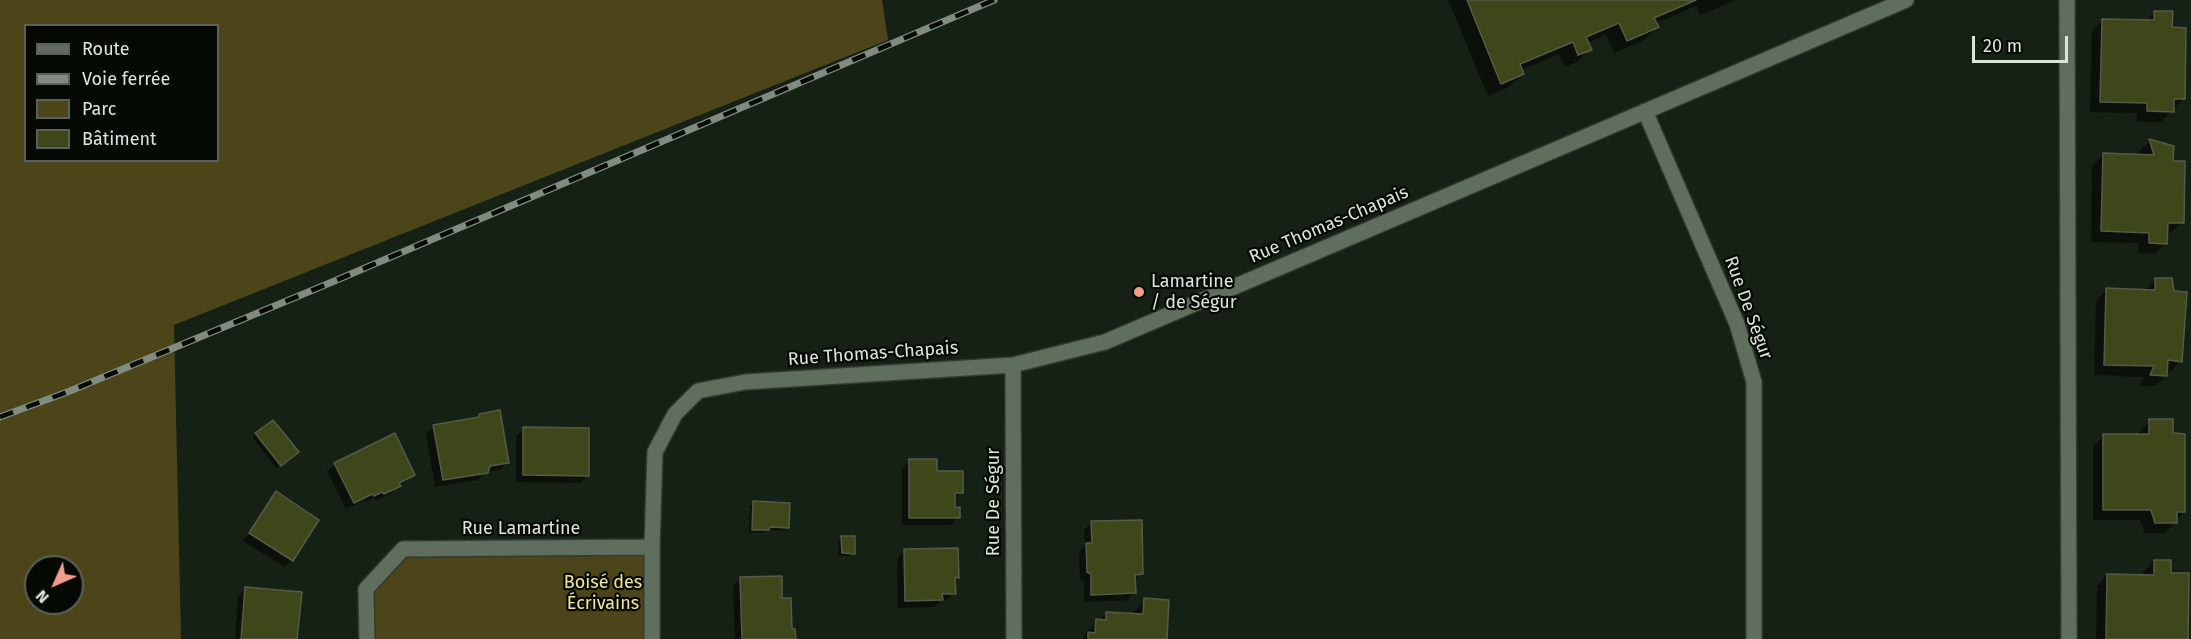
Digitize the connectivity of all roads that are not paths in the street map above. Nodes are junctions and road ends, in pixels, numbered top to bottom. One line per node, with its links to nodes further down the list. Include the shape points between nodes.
1 (1906, 0): 3 (street, Rue Thomas-Chapais)
2 (2067, 0): 10 (street)
3 (1645, 111): 4 (street, Rue Thomas-Chapais, via 1105,342); 9 (street, Rue De Ségur, via 1737,324 1754,382)
4 (1013, 364): 5 (street, Rue Thomas-Chapais, via 745,382 698,391 675,414 656,452); 8 (street, Rue De Ségur)
5 (652, 547): 6 (street, Rue Lamartine, via 403,549 366,589); 7 (street)
6 (367, 639)
7 (652, 639)
8 (1014, 639)
9 (1754, 639)
10 (2069, 639)

